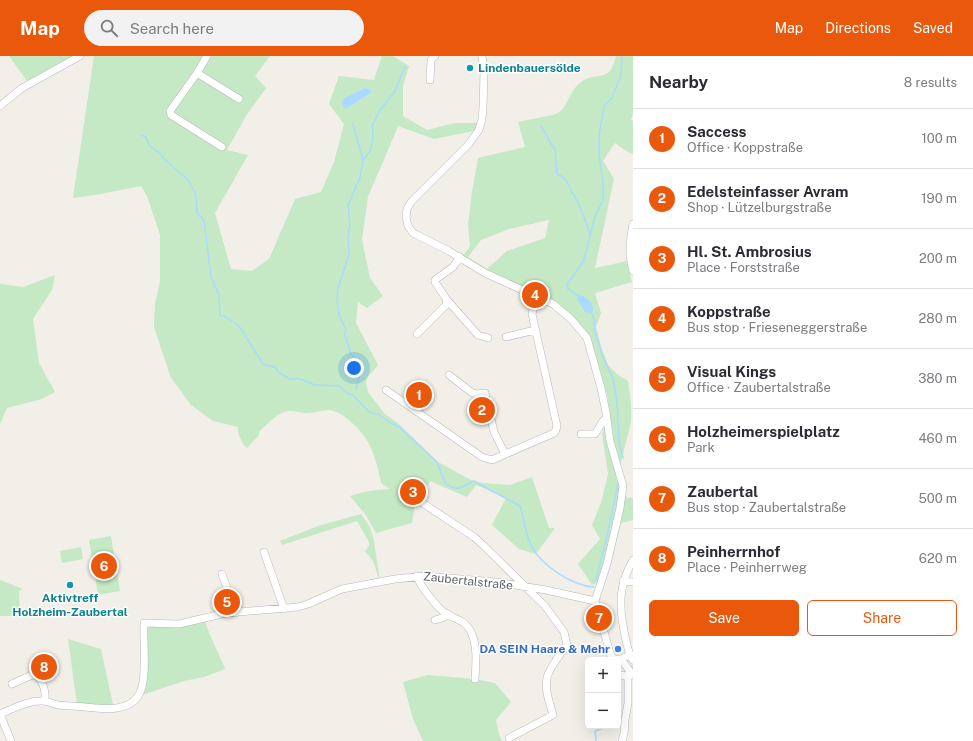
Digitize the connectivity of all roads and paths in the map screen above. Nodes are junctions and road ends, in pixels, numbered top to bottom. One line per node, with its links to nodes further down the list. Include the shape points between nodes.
1 (80, 56): 8 (street, via 29,83)
2 (207, 56): 5 (street)
3 (435, 56): 6 (street, via 430,63)
4 (482, 56): 11 (street, via 483,108 479,130 462,151 413,200 406,215 408,226 414,233)
5 (197, 73): 7 (street); 9 (street, via 170,111 170,115)
6 (430, 80)
7 (239, 98)
8 (0, 106)
9 (222, 147)
10 (633, 224): 12 (street, via 630,245)
11 (460, 257): 13 (street, via 490,275); 14 (street, via 453,267 435,281)
12 (633, 272)
13 (541, 298): 15 (street, via 532,312); 21 (street, via 565,313 586,336)
14 (447, 300): 16 (street, via 446,305); 18 (street, via 478,335)
15 (535, 330): 17 (street); 23 (street, via 557,426 550,435)
16 (417, 334)
17 (506, 336)
18 (488, 338)
19 (449, 375): 23 (street, via 471,392 485,393 494,432)
20 (386, 390): 23 (street, via 482,457 492,460)
21 (607, 418): 22 (street, via 595,434); 32 (street, via 623,493 607,564)
22 (581, 434)
23 (505, 454)
24 (421, 502): 31 (street, via 479,541)
25 (264, 552): 33 (street)
26 (633, 560): 29 (street)
27 (222, 574): 34 (street)
28 (417, 576): 31 (street, Zaubertalstraße); 33 (street, Zaubertalstraße, via 342,589 308,604); 35 (street, via 423,588 443,612)
29 (624, 581): 30 (street); 38 (street, via 620,606)
30 (633, 582)
31 (527, 587): 32 (street, Zaubertalstraße); 46 (street, via 553,616 564,632 567,645 547,680 547,692 553,715)
32 (595, 601): 37 (street)
33 (284, 608): 34 (street, Zaubertalstraße)
34 (236, 613): 44 (street, Zaubertalstraße, via 179,624 144,623 142,686 138,697 125,706 97,708)
35 (448, 614): 36 (street); 42 (street, via 465,623 470,629 475,647)
36 (435, 620)
37 (612, 657)
38 (631, 658): 39 (street)
39 (621, 659): 40 (street)
40 (631, 674): 41 (street); 48 (street)
41 (621, 675)
42 (475, 679)
43 (12, 684): 44 (street, via 32,675 38,676 46,696)
44 (45, 701): 45 (street, Zaubertalstraße, via 28,703)
45 (0, 714): 47 (street)
46 (508, 738)
47 (11, 741)
48 (622, 741)

